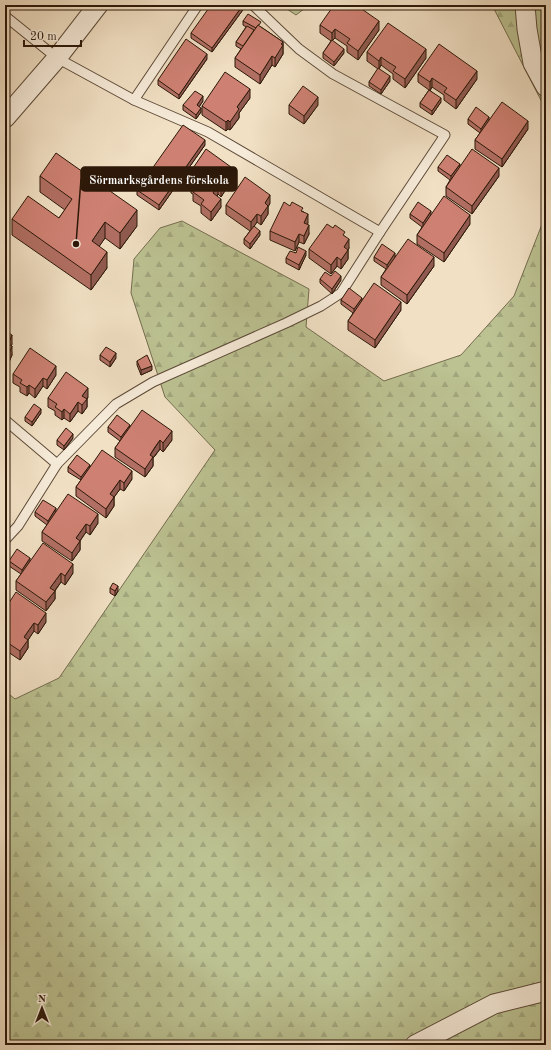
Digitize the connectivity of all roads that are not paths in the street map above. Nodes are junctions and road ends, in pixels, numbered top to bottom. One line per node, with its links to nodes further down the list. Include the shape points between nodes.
1 (98, 5): 6 (street)
2 (198, 5): 8 (lane)
3 (253, 5): 10 (lane, via 299,49 333,74 445,135)
4 (525, 5): 7 (street, via 526,29 533,63)
5 (5, 16): 6 (lane)
6 (57, 58): 8 (lane); 9 (street)
7 (546, 87)
8 (134, 100): 10 (lane, via 208,132)
9 (5, 118)
10 (380, 232): 12 (lane, via 341,293 286,323 153,382 116,404)
11 (5, 420): 12 (lane)
12 (57, 464): 13 (lane, via 18,526)
13 (5, 540)
14 (546, 991): 15 (street, via 494,1004)
15 (415, 1045)

